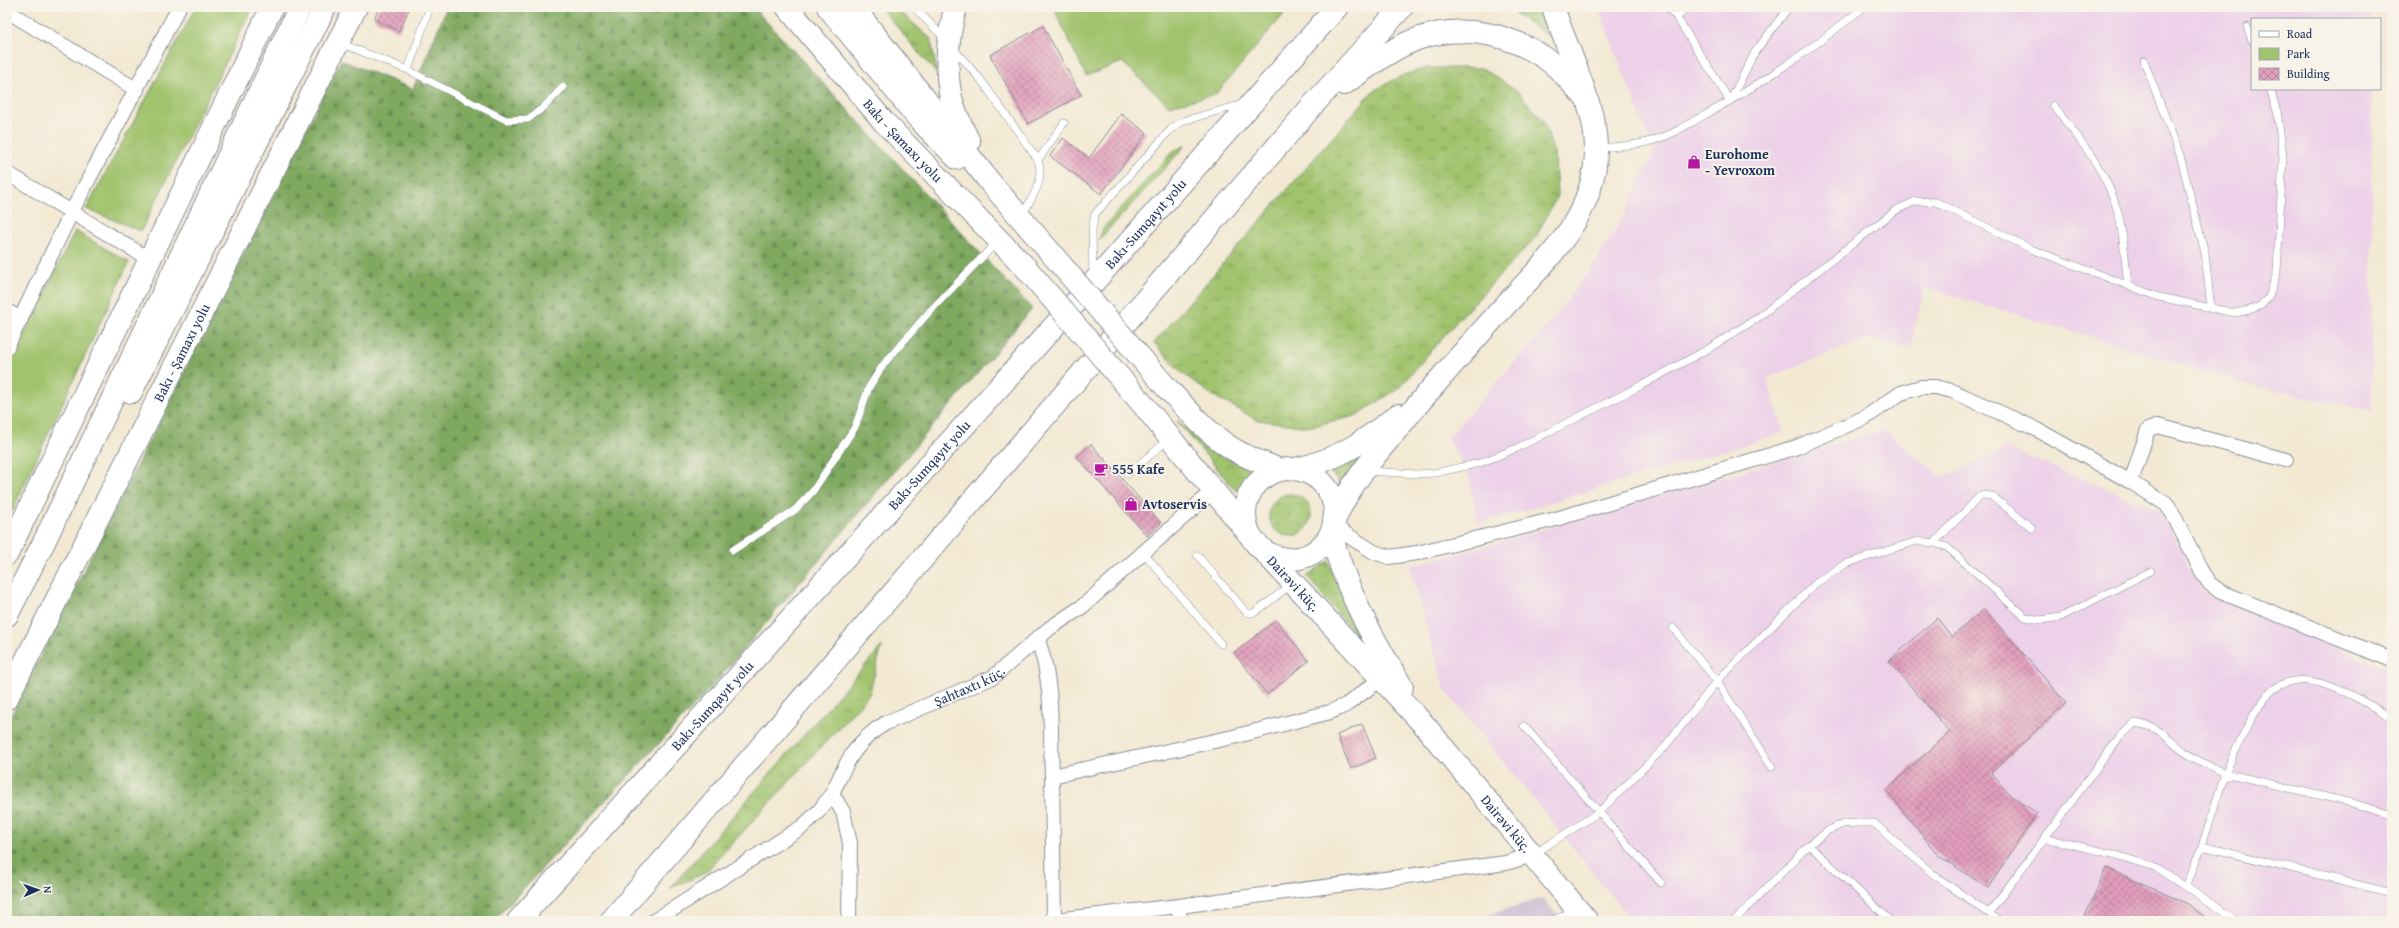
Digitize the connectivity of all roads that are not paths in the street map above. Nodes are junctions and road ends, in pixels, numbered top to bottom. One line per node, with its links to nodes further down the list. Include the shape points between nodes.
1 (179, 7): 29 (street)
2 (272, 7): 44 (main road)
3 (300, 7): 63 (main road)
4 (325, 7): 63 (main road, via 156,347)
5 (356, 7): 24 (main road, Bakı - Şamaxı yolu)
6 (430, 7): 27 (lane)
7 (787, 7): 43 (main road, Bakı - Şamaxı yolu, via 884,122)
8 (828, 7): 40 (main road, via 939,142 965,165)
9 (853, 7): 40 (main road)
10 (914, 7): 25 (lane)
11 (956, 7): 25 (main road)
12 (1321, 7): 32 (main road)
13 (1337, 7): 32 (main road, Bakı-Sumqayıt yolu)
14 (1402, 7): 35 (main road)
15 (1554, 7): 31 (main road)
16 (1667, 7): 21 (lane)
17 (1686, 7): 21 (lane)
18 (1789, 7): 33 (lane, via 1755,52)
19 (1864, 7): 33 (lane, via 1832,33)
20 (7, 11): 29 (street)
21 (1677, 18): 33 (lane)
22 (2247, 27): 23 (lane)
23 (2251, 37)
24 (338, 42): 27 (lane); 79 (main road, Bakı - Şamaxı yolu)
25 (948, 43): 38 (lane, via 980,80); 40 (main road, via 950,93 960,122)
26 (2144, 61): 47 (lane, via 2182,162 2205,253)
27 (408, 70): 28 (lane, via 506,120 528,119 544,108)
28 (563, 87)
29 (137, 90): 41 (street)
30 (2270, 90): 47 (lane, via 2277,111 2283,156 2277,272 2269,297 2260,306 2235,313)
31 (1585, 98): 35 (main road, via 1553,65 1519,43 1481,32 1458,32 1420,38 1397,49); 37 (main road, via 1594,127)
32 (1254, 101): 45 (main road, Bakı-Sumqayıt yolu); 45 (lane, via 1183,121 1171,129 1095,214 1092,229)
33 (1730, 101): 37 (lane, via 1667,136 1630,145)
34 (2053, 105): 46 (lane, via 2097,166 2116,208 2124,244)
35 (1312, 106): 101 (main road)
36 (1064, 123): 38 (lane)
37 (1596, 148): 51 (main road, via 1593,179 1581,212 1560,245)
38 (1038, 160): 42 (lane, via 1040,181)
39 (7, 173): 41 (street)
40 (989, 181): 42 (main road)
41 (72, 213): 44 (street); 49 (street)
42 (1020, 218): 55 (main road, bridge, via 1166,387 1208,430 1240,453)
43 (999, 241): 52 (main road, Bakı - Şamaxı yolu, bridge, via 1026,268); 66 (lane, via 929,312 883,364 869,387 855,428 813,491 795,510)
44 (149, 259): 62 (main road)
45 (1093, 283): 100 (main road, Bakı-Sumqayıt yolu)
46 (2128, 285): 47 (lane, via 2159,297); 56 (lane, via 2031,249 1936,202 1916,201 1896,210 1756,319 1708,349 1517,448 1480,463 1435,473)
47 (2211, 309)
48 (7, 311): 49 (street)
49 (21, 320): 50 (street)
50 (7, 348)
51 (1429, 391): 55 (main road, via 1355,447 1320,464); 56 (main road)
52 (1145, 407): 53 (main road, Dairəvi küç.)
53 (1170, 438): 57 (lane); 59 (main road, Dairəvi küç.)
54 (2286, 460): 58 (street, via 2152,426 2148,430)
55 (1288, 469): 60 (main road, via 1310,473 1322,482 1330,493 1335,507); 64 (main road, via 1267,475 1256,485 1249,497 1246,512 1248,526)
56 (1363, 470): 60 (main road, via 1351,487)
57 (1128, 474)
58 (2131, 482): 60 (street, via 2036,429 1952,391 1921,387 1901,393 1866,417 1797,447 1556,519 1417,553 1389,557 1374,552); 76 (street, via 2166,504 2203,574 2210,584 2221,592)
59 (1214, 490): 64 (main road, Dairəvi küç.); 67 (street, Şahtaxtı küç.)
60 (1333, 527): 64 (main road, via 1325,543 1316,551 1299,557 1281,557 1269,553); 82 (main road, Dairəvi küç., via 1348,588 1376,645)
61 (2032, 528): 65 (lane, via 1992,496 1981,495)
62 (11, 529): 68 (main road)
63 (44, 542): 72 (main road)
64 (1257, 543): 71 (main road, Dairəvi küç.)
65 (1934, 543): 70 (lane, via 1947,547 2025,617 2041,620 2060,617); 78 (lane, via 1917,541 1845,564 1815,584)
66 (733, 550)
67 (1143, 552): 74 (street, Şahtaxtı küç., via 1084,606); 75 (lane)
68 (7, 554)
69 (1197, 555): 71 (lane, via 1247,613 1254,613)
70 (2151, 571)
71 (1294, 582): 77 (main road, Dairəvi küç.)
72 (7, 615)
73 (1673, 628): 78 (lane)
74 (1037, 638): 85 (street, via 1048,679); 86 (street, Şahtaxtı küç., via 994,677 869,732 852,754)
75 (1221, 644)
76 (2392, 660)
77 (1381, 679): 82 (main road, Dairəvi küç.); 85 (street, via 1346,705 1330,712 1233,737)
78 (1717, 680): 83 (lane); 87 (lane, via 1663,749)
79 (7, 698)
80 (2392, 718): 84 (lane, via 2343,690 2311,681 2286,683 2274,689 2261,705)
81 (1524, 726): 87 (lane)
82 (1426, 727): 92 (main road, Dairəvi küç.)
83 (1772, 767)
84 (2226, 773): 88 (lane); 89 (lane, via 2205,765 2183,751 2153,726 2135,723 2121,735); 91 (lane)
85 (1052, 776): 99 (street)
86 (832, 794): 102 (street, Şahtaxtı küç., via 802,827); 103 (street, via 843,812 850,843)
87 (1599, 812): 92 (lane); 93 (lane)
88 (2392, 815)
89 (2044, 838): 94 (lane, via 2155,867); 97 (lane)
90 (1809, 845): 97 (lane, via 1829,830 1844,824 1874,823 1934,875); 106 (lane); 107 (lane)
91 (2202, 846): 94 (lane); 95 (lane)
92 (1532, 855): 96 (street, via 1506,863); 98 (main road, Dairəvi küç.)
93 (1661, 883)
94 (2186, 887): 109 (lane)
95 (2392, 893)
96 (1180, 906): 99 (street); 104 (street)
97 (1989, 913): 108 (lane)
98 (1581, 914): 105 (lane, via 1563,916)
99 (1054, 920)
100 (518, 921)
101 (611, 921)
102 (654, 921)
103 (849, 921)
104 (1180, 921)
105 (1550, 921)
106 (1734, 921)
107 (1890, 921)
108 (2000, 921)
109 (2238, 921)

